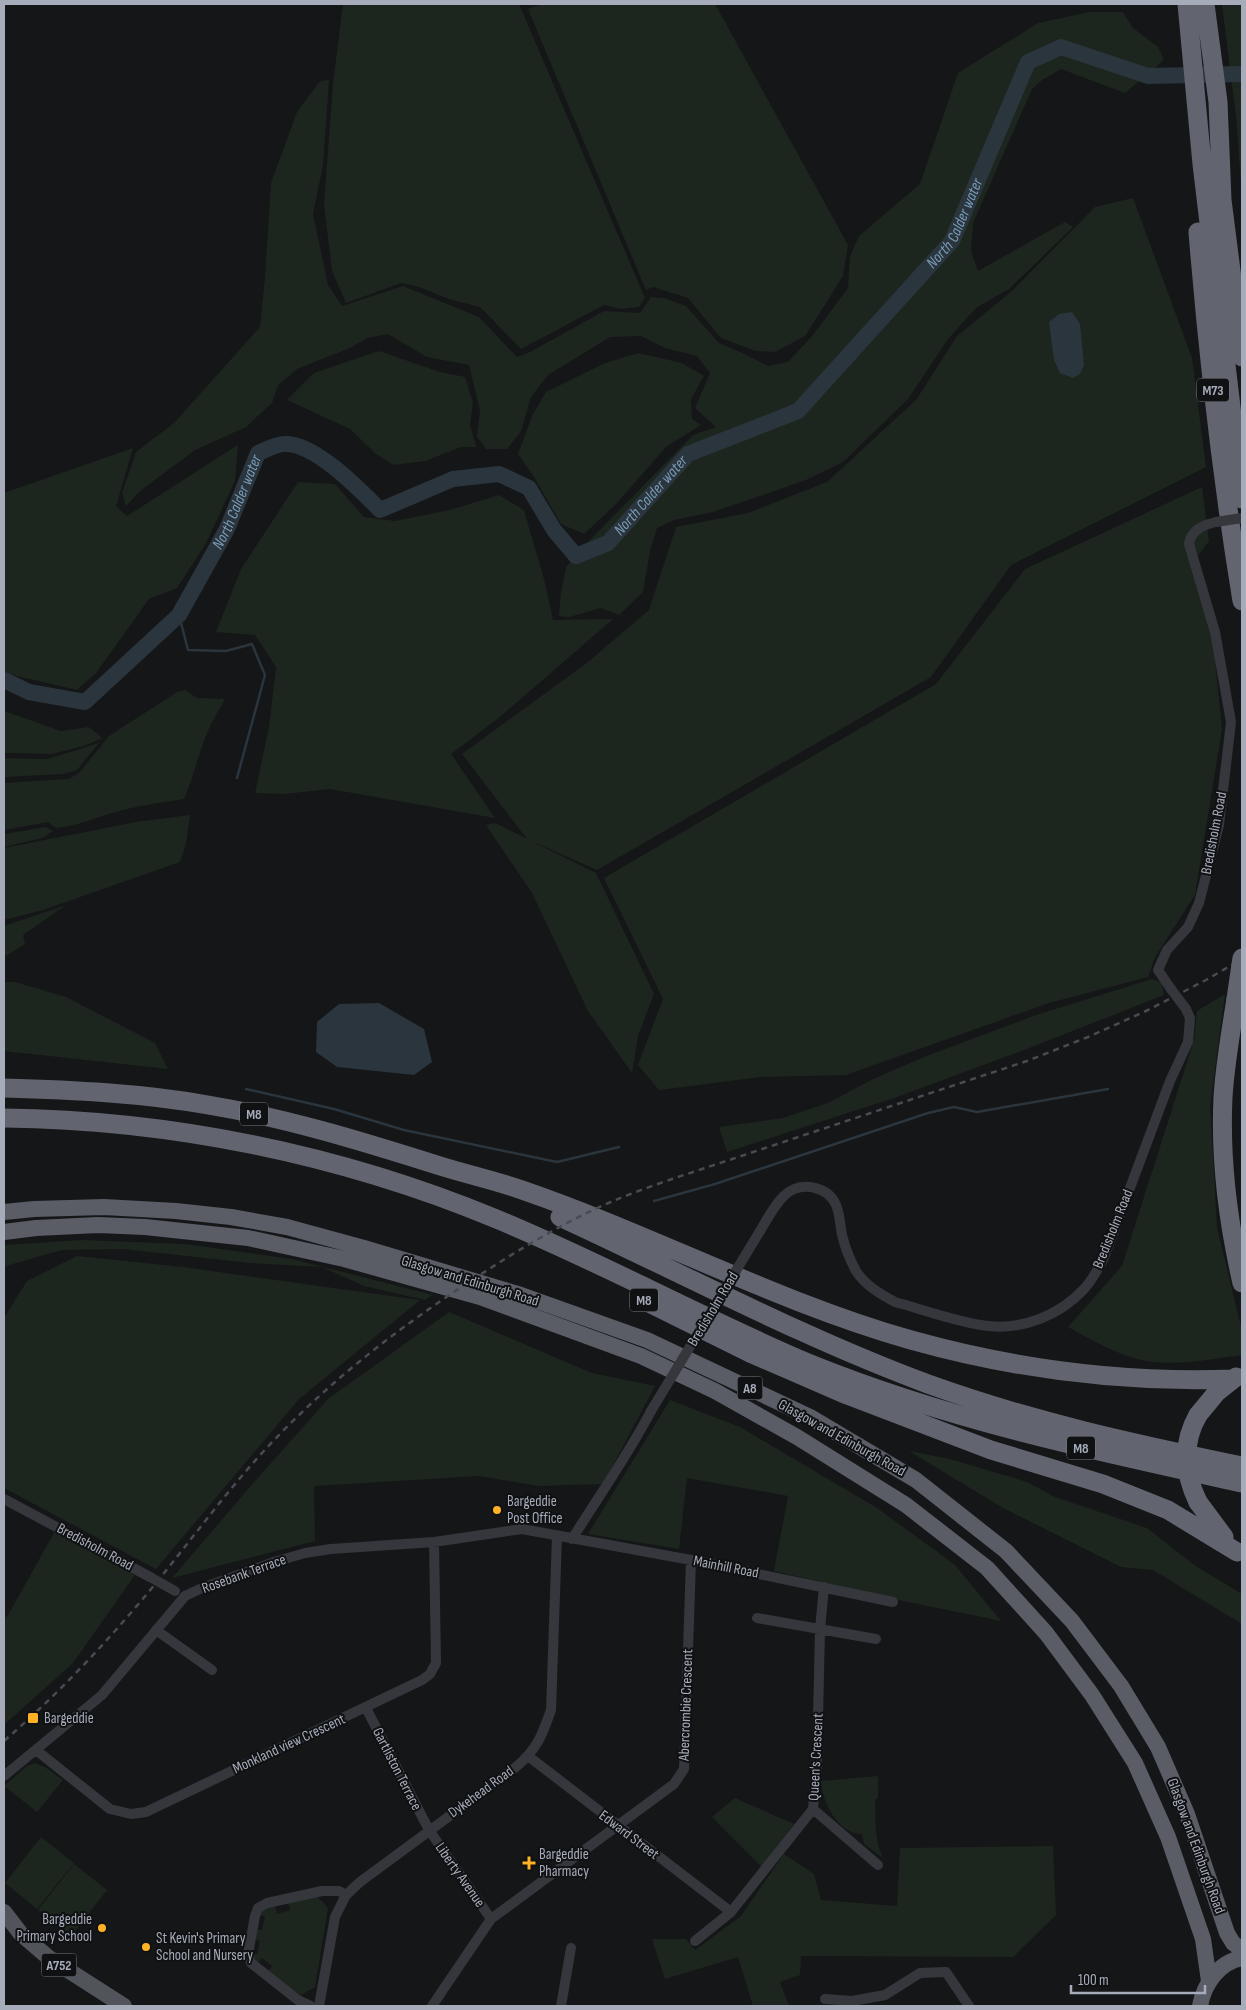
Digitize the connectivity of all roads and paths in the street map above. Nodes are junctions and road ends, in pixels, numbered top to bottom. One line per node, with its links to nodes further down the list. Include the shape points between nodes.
1 (1187, 4): 3 (highway, M73)
2 (1205, 4): 3 (highway, via 1220,126)
3 (1211, 173): 4 (highway); 5 (highway, M73, via 1226,237); 6 (highway, M73); 8 (highway, M73, via 1196,205 1206,324)
4 (1242, 270)
5 (1242, 357)
6 (1242, 499)
7 (1242, 518): 26 (street, Bredisholm Road, bridge, via 1203,525 1191,537 1189,544 1215,632 1231,722 1219,825 1199,903 1188,927 1167,950 1158,970 1190,1018 1188,1042 1170,1081 1103,1260 1092,1280 1058,1310 1018,1325 990,1326 953,1318 890,1299 870,1286 856,1270 844,1243 835,1203 828,1194 817,1188 801,1187 787,1192 780,1197 631,1449)
8 (1242, 601)
9 (1242, 958): 18 (highway, bridge, via 1226,1065 1223,1140 1231,1231)
10 (4, 1084): 17 (highway, M8, via 64,1082 156,1089 244,1102 331,1120 417,1145 588,1206)
11 (4, 1088): 14 (highway, M8, via 106,1093 205,1104 320,1128)
12 (4, 1118): 13 (highway, M8, via 93,1121)
13 (237, 1142): 19 (highway, M8, via 336,1163 410,1185 570,1250); 22 (highway, M8, via 451,1210 564,1259 810,1380 991,1450)
14 (439, 1166): 17 (highway, M8, via 521,1190 602,1220); 21 (highway, M8, via 516,1196 812,1337 928,1384 1093,1433)
15 (4, 1212): 52 (highway, Glasgow and Edinburgh Road / A8, via 104,1207 213,1215 287,1227 381,1253 521,1295 647,1340 810,1417 916,1480 1006,1551 1072,1621 1121,1686 1158,1747 1187,1814 1227,1933)
16 (4, 1232): 54 (highway, Glasgow and Edinburgh Road / A8, via 98,1226 195,1231 294,1246 408,1275 480,1297 641,1356 805,1442 906,1505 987,1568 1052,1641 1092,1695 1135,1763 1168,1837 1203,1939)
17 (752, 1282): 20 (highway, M8, via 908,1339 1013,1363 1090,1374 1174,1379)
18 (1242, 1282)
19 (688, 1307): 22 (highway, M8, via 806,1369); 23 (highway, M8, via 810,1363 958,1416 1054,1442)
20 (1238, 1375): 28 (highway, M8, bridge, via 1217,1392 1198,1415 1189,1436 1186,1456 1189,1480 1198,1502 1219,1532)
21 (1242, 1466)
22 (1049, 1467): 28 (highway, M8, via 1168,1510)
23 (1242, 1483)
24 (4, 1499): 31 (street, Bredisholm Road, bridge)
25 (557, 1536): 26 (street, Mainhill Road); 27 (street, Rosebank Terrace, via 522,1529); 40 (street, Dykehead Road, via 551,1710 542,1737)
26 (572, 1539): 29 (street, Mainhill Road)
27 (434, 1542): 31 (street, Rosebank Terrace, via 306,1553); 38 (street, Monkland view Crescent, via 436,1663 422,1680)
28 (1240, 1554)
29 (691, 1560): 30 (street, Mainhill Road); 43 (street, Abercrombie Crescent, via 684,1769 674,1784)
30 (824, 1587): 32 (street, Mainhill Road); 34 (street, Queen's Crescent)
31 (185, 1596): 35 (street, Rosebank Terrace)
32 (893, 1602)
33 (757, 1618): 34 (street)
34 (820, 1629): 36 (street); 42 (street, Queen's Crescent)
35 (156, 1630): 37 (street); 39 (street, Rosebank Terrace, via 102,1695)
36 (876, 1639)
37 (212, 1670)
38 (366, 1708): 39 (street, Monkland view Crescent, via 146,1812 131,1814 110,1809); 44 (street, Gartliston Terrace)
39 (36, 1750): 41 (street, Rosebank Terrace)
40 (528, 1756): 43 (street, Edward Street); 44 (street, Dykehead Road)
41 (4, 1776)
42 (813, 1809): 45 (street); 48 (street, Queen's Crescent)
43 (618, 1826): 48 (street, Edward Street); 49 (street, Abercrombie Crescent)
44 (429, 1830): 46 (street, Dykehead Road); 49 (street, Liberty Avenue)
45 (878, 1865)
46 (346, 1895): 57 (street, via 339,1891 322,1891 267,1903 258,1908 255,1916 248,1954 251,1963 298,2000); 58 (street, Dykehead Road, via 335,1917)
47 (4, 1912): 56 (main road, A752, via 21,1934 49,1958)
48 (731, 1912): 50 (street, Queen's Crescent)
49 (491, 1919): 59 (street, Abercrombie Crescent)
50 (695, 1941)
51 (571, 1948): 60 (street)
52 (1242, 1950)
53 (1242, 1958): 54 (highway, via 1221,1968)
54 (1209, 1981): 62 (highway)
55 (825, 1999): 61 (street, via 852,2001 886,1995 920,1973 946,1972)
56 (124, 2006)
57 (311, 2006)
58 (319, 2006)
59 (432, 2006)
60 (561, 2006)
61 (969, 2006)
62 (1200, 2006)

